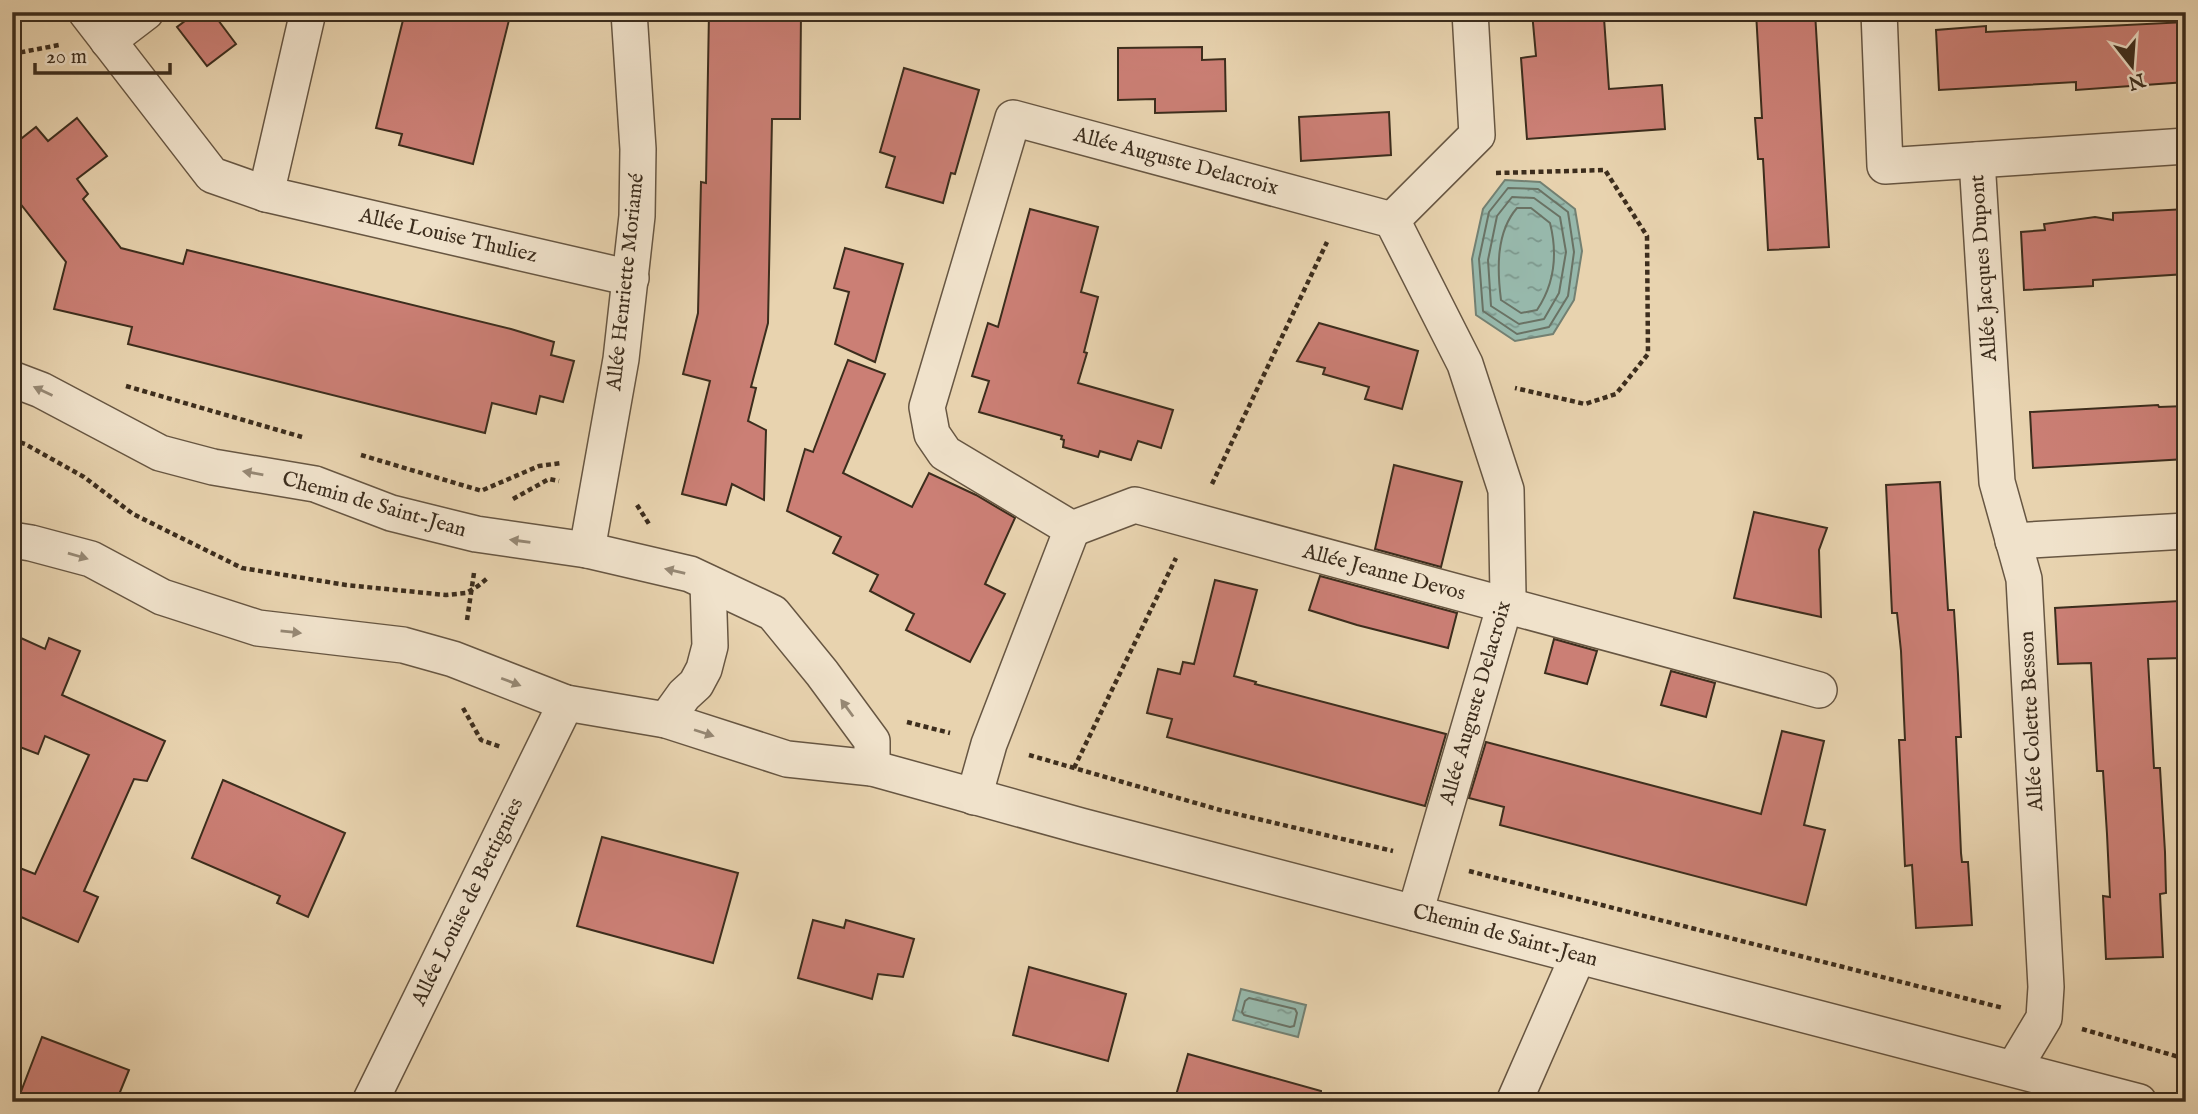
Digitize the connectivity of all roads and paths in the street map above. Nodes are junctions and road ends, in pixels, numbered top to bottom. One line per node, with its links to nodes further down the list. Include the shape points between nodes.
1 (86, 12): 7 (street, Allée Louise Thuliez)
2 (146, 12): 7 (street)
3 (309, 12): 11 (street)
4 (629, 12): 13 (street, Allée Henriette Moriamé, via 638,149)
5 (1470, 12): 10 (street, via 1477,135)
6 (1878, 12): 9 (street, via 1885,166)
7 (108, 41): 11 (street, Allée Louise Thuliez, via 212,175)
8 (2186, 146): 9 (street, Allée Jacques Dupont)
9 (1977, 160): 19 (street, Allée Jacques Dupont, via 1997,482)
10 (1438, 174): 12 (street); 14 (path, via 1605,170 1647,236 1648,354 1616,394 1585,404)
11 (266, 194): 13 (street, Allée Louise Thuliez)
12 (1392, 220): 14 (street, Allée Auguste Delacroix); 16 (street, Allée Auguste Delacroix, via 1013,118 927,407 932,434 945,453)
13 (631, 278): 20 (street, Allée Henriette Moriamé)
14 (1469, 378): 22 (street, Allée Auguste Delacroix, via 1506,490 1508,594)
15 (12, 379): 20 (street, Chemin de Saint-Jean, one-way to 15, via 476,534 391,513 315,484 160,453)
16 (1072, 529): 22 (street, Allée Jeanne Devos, via 1135,505); 28 (street, via 989,744)
17 (2186, 531): 19 (street)
18 (12, 540): 24 (street, Chemin de Saint-Jean, one-way to 24, via 91,559 162,597 258,628 403,645 453,659)
19 (2012, 541): 32 (street, Allée Colette Besson, via 2024,579)
20 (587, 550): 21 (street, Chemin de Saint-Jean, one-way to 20)
21 (708, 583): 25 (street, via 710,646 704,669); 27 (street, Chemin de Saint-Jean, one-way to 21, via 872,741 773,613)
22 (1504, 606): 23 (street, Allée Jeanne Devos); 29 (street, Allée Auguste Delacroix)
23 (1819, 690)
24 (566, 703): 25 (street, Chemin de Saint-Jean); 35 (street, Allée Louise de Bettignies)
25 (666, 720): 27 (street, Chemin de Saint-Jean, one-way to 27, via 787,759)
26 (1058, 764): 29 (path, via 1220,810)
27 (872, 768): 28 (street, Chemin de Saint-Jean)
28 (974, 797): 30 (street, Chemin de Saint-Jean)
29 (1430, 861): 30 (street, Allée Auguste Delacroix); 32 (path)
30 (1415, 913): 31 (street, Chemin de Saint-Jean)
31 (1578, 956): 34 (street, Chemin de Saint-Jean); 36 (street)
32 (2044, 1018): 33 (path); 34 (street, Allée Colette Besson)
33 (2186, 1059)
34 (2014, 1068): 37 (street, Chemin de Saint-Jean)
35 (370, 1102)
36 (1514, 1102)
37 (2138, 1102)

